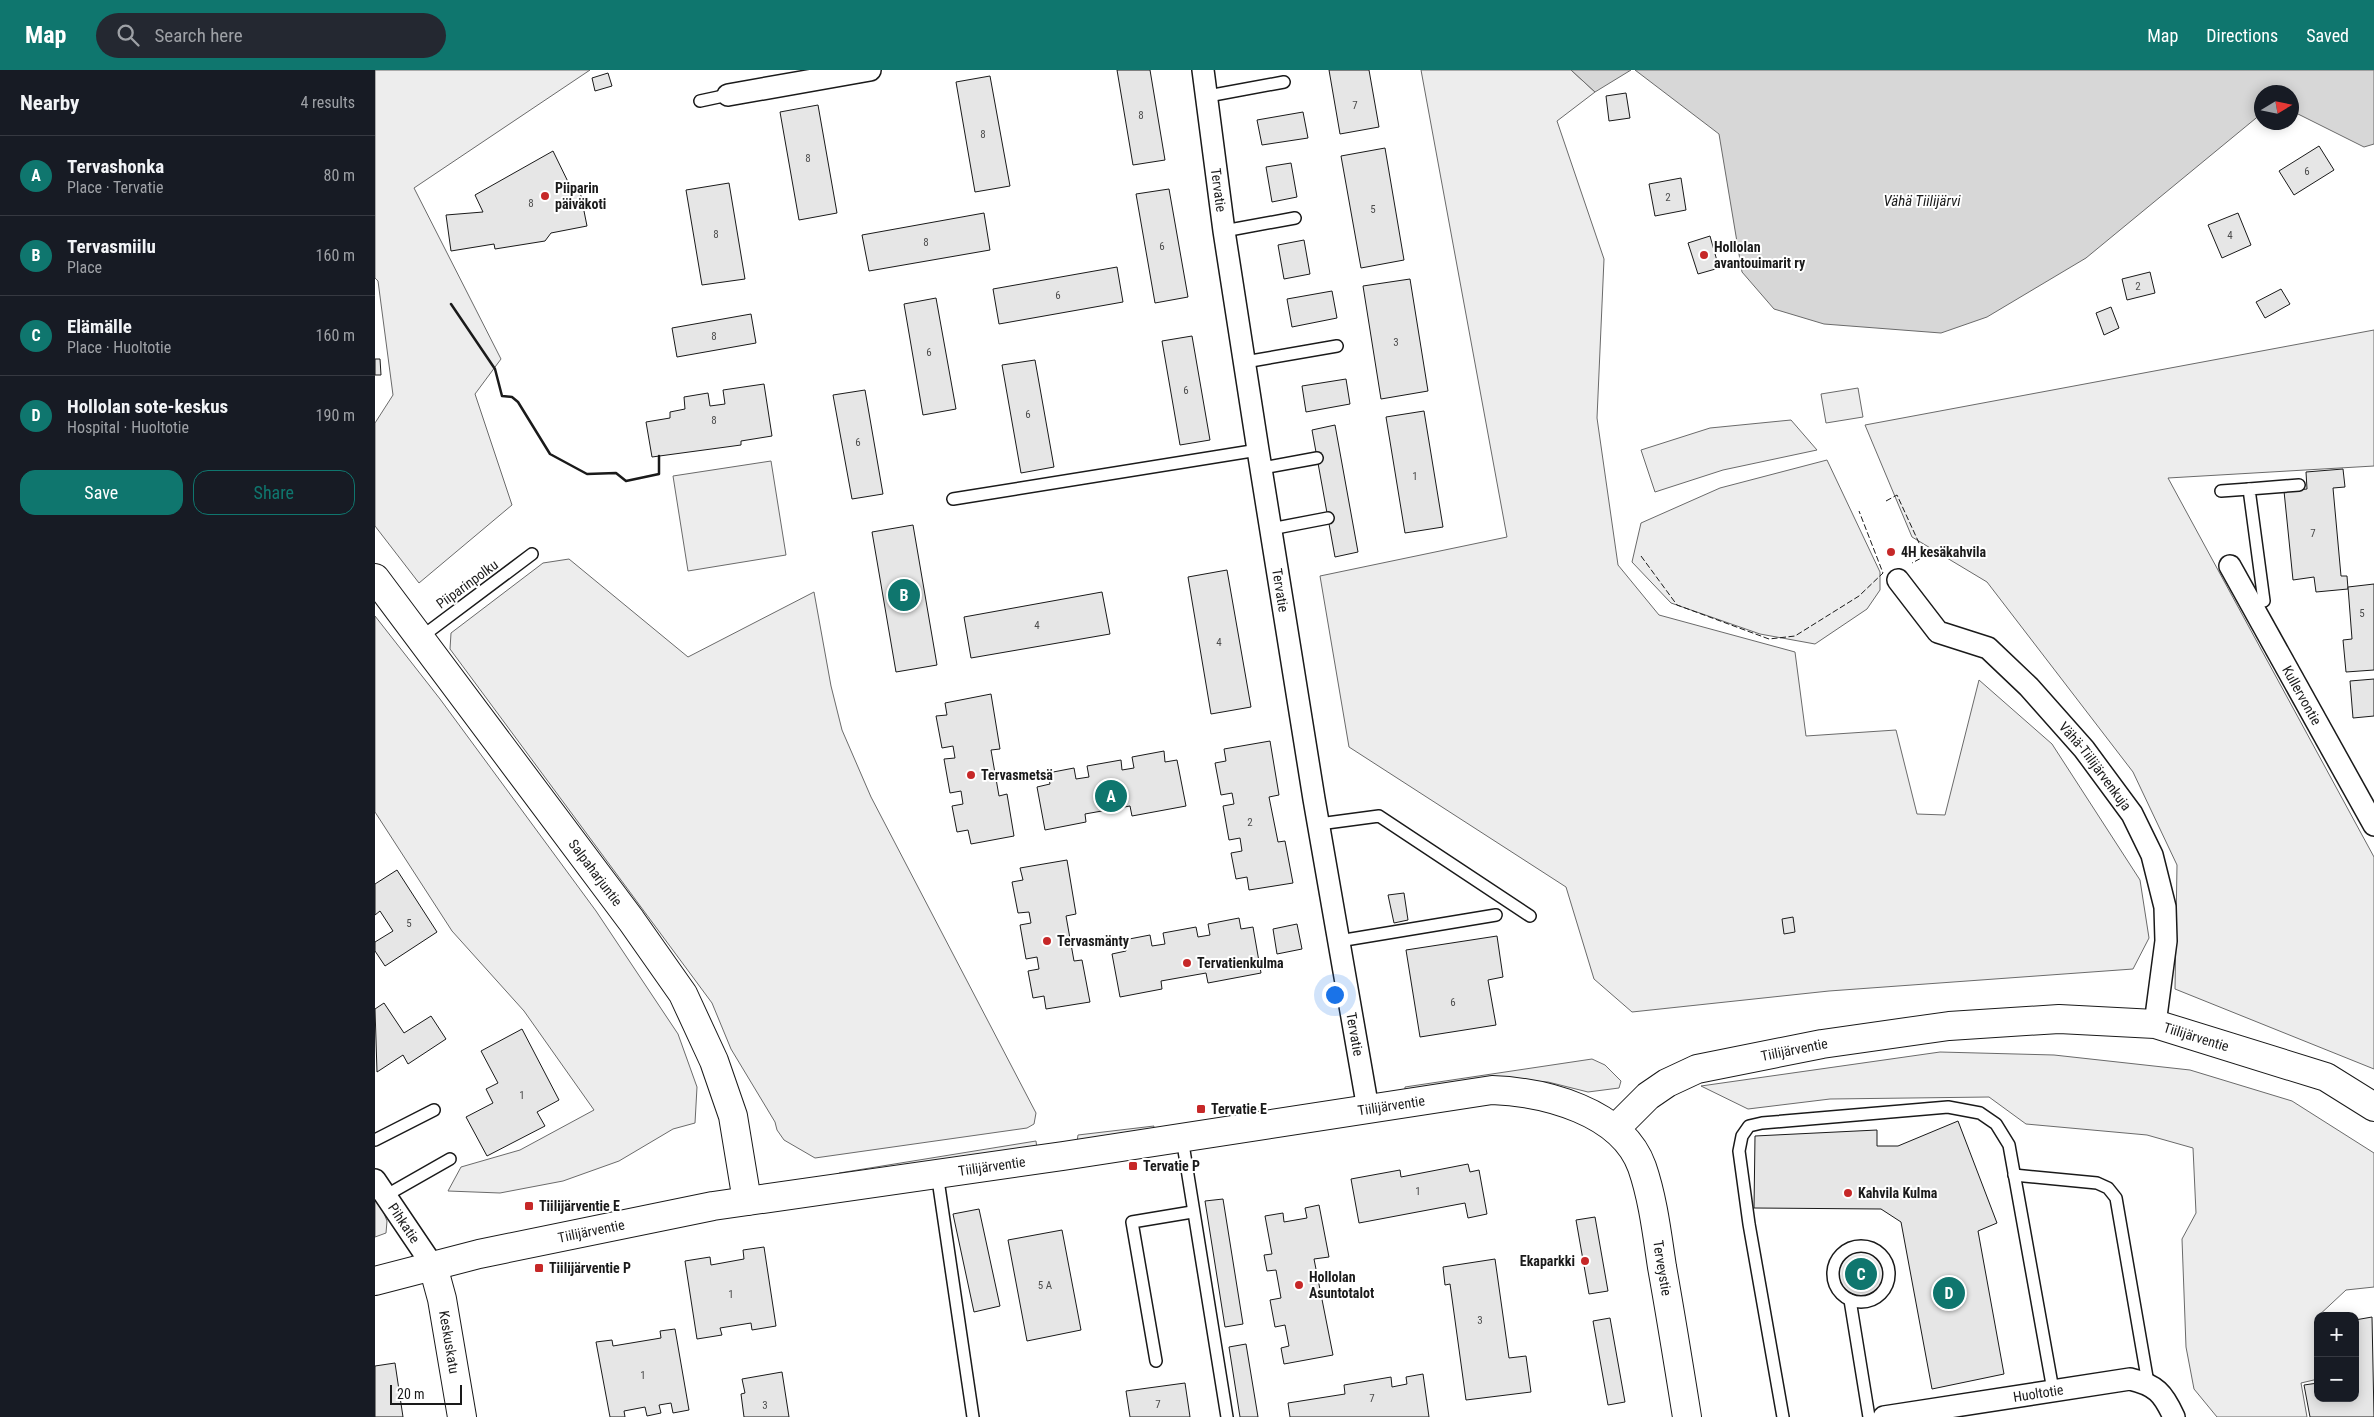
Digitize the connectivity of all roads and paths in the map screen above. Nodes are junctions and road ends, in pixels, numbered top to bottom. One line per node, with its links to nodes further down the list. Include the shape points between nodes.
1 (871, 70): 4 (street)
2 (1203, 70): 5 (street, Tervatie)
3 (1284, 82): 5 (lane)
4 (728, 95): 6 (lane)
5 (1208, 96): 8 (street, Tervatie)
6 (700, 100)
7 (1295, 218): 8 (lane)
8 (1224, 231): 10 (street, Tervatie)
9 (1337, 346): 10 (lane)
10 (1245, 362): 12 (street, Tervatie)
11 (1317, 458): 12 (lane)
12 (1260, 459): 16 (lane); 18 (street, Tervatie)
13 (2299, 485): 14 (lane)
14 (2249, 489): 15 (lane); 23 (lane)
15 (2221, 491)
16 (953, 499)
17 (1328, 518): 18 (lane)
18 (1271, 529): 25 (street, Tervatie)
19 (532, 554): 24 (lane, Piiparinpolku)
20 (2230, 566): 26 (street, Kullervontie)
21 (375, 578): 24 (main road, Salpaharjuntie)
22 (1897, 580): 30 (street, Vähä-Tiilijärvenkuja, via 1938,632 1988,648 2029,687 2084,749 2132,814 2152,855 2165,907 2166,942)
23 (2264, 602)
24 (420, 638): 41 (main road, Salpaharjuntie, via 683,994 714,1061 733,1116)
25 (1319, 824): 28 (lane, via 1379,816); 29 (street, Tervatie)
26 (2374, 825)
27 (1496, 914): 29 (lane)
28 (1530, 916)
29 (1339, 941): 32 (street, Tervatie)
30 (2155, 1024): 31 (main road, Tiilijärventie, via 2326,1077); 34 (main road, Tiilijärventie, via 2059,1019 1949,1026 1738,1060 1697,1069 1667,1083 1647,1096)
31 (2374, 1107)
32 (1368, 1109): 34 (main road, Tiilijärventie, via 1492,1090 1516,1091 1567,1102); 35 (main road, Tiilijärventie)
33 (434, 1110): 36 (lane)
34 (1615, 1129): 52 (main road, Terveystie, via 1642,1166 1654,1218)
35 (1181, 1138): 38 (main road, Tiilijärventie); 42 (lane)
36 (375, 1140)
37 (450, 1159): 40 (lane)
38 (937, 1173): 41 (main road, Tiilijärventie); 50 (lane)
39 (2014, 1175): 47 (lane, via 2097,1183 2116,1198); 48 (lane); 53 (lane, via 2009,1145 1996,1124 1980,1113 1948,1107 1749,1126 1742,1136 1739,1151)
40 (380, 1188): 43 (street, Pihkatie)
41 (747, 1201): 43 (main road, Tiilijärventie)
42 (1192, 1212): 46 (lane, via 1132,1222); 51 (lane)
43 (433, 1266): 44 (main road, Tiilijärventie); 49 (main road, Keskuskatu, via 442,1299)
44 (375, 1281)
45 (1850, 1300): 45 (lane, via 1869,1301 1877,1297 1888,1282 1888,1264 1869,1246 1849,1247 1836,1260 1833,1279 1836,1288); 54 (lane)
46 (1156, 1360)
47 (2149, 1383): 48 (street, Huoltotie, via 2130,1378); 56 (street, via 2161,1392)
48 (2053, 1390): 55 (street, Huoltotie)
49 (462, 1417)
50 (973, 1417)
51 (1227, 1417)
52 (1687, 1417)
53 (1783, 1417)
54 (1869, 1417)
55 (1884, 1417)
56 (2174, 1417)

